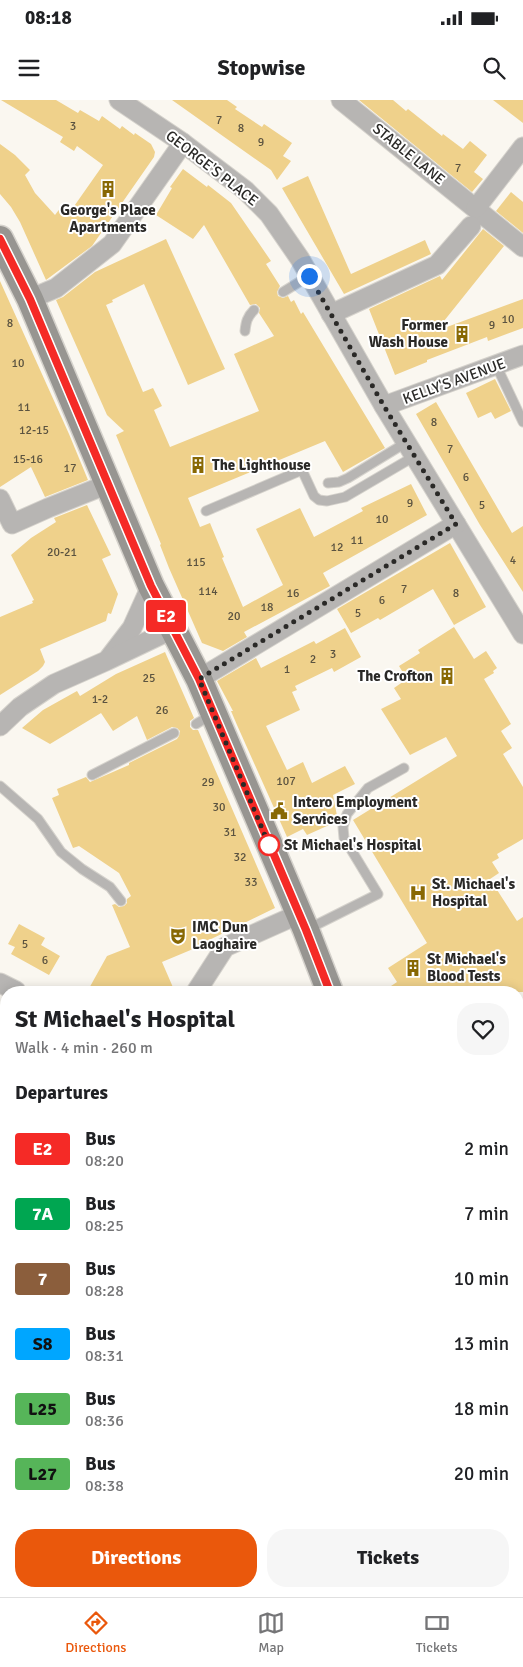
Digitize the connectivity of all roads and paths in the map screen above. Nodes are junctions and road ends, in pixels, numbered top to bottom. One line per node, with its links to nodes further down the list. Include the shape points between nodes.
1 (119, 100): 3 (street, GEORGE'S PLACE)
2 (341, 100): 5 (street, STABLE LANE)
3 (182, 143): 8 (street, GEORGE'S PLACE, via 245,190 269,214); 10 (street, via 112,244 56,288)
4 (523, 147): 5 (street)
5 (473, 217): 7 (street, STABLE LANE); 12 (street, via 437,265)
6 (0, 239): 10 (street)
7 (523, 247)
8 (309, 276): 9 (lane); 12 (street, GEORGE'S PLACE)
9 (283, 292)
10 (30, 299): 20 (street)
11 (254, 310): 13 (lane, via 246,321)
12 (331, 314): 16 (street, GEORGE'S PLACE)
13 (245, 332)
14 (523, 355): 15 (street, KELLY'S AVENUE)
15 (496, 365): 16 (street, KELLY'S AVENUE); 17 (lane)
16 (384, 406): 18 (street, GEORGE'S PLACE)
17 (523, 422)
18 (411, 449): 19 (lane, via 339,482); 22 (lane, via 345,497 319,500 302,470); 23 (street, GEORGE'S PLACE)
19 (328, 483)
20 (108, 484): 21 (street, via 12,524); 24 (street)
21 (0, 499)
22 (206, 511)
23 (456, 524): 25 (street, GEORGE'S PLACE); 28 (street)
24 (151, 586): 26 (street); 27 (street, via 132,628)
25 (521, 628)
26 (173, 629): 27 (street); 28 (street)
27 (106, 661): 29 (street, via 54,684 20,707)
28 (199, 679): 35 (street, via 205,719)
29 (0, 726)
30 (174, 732): 32 (lane)
31 (404, 768): 35 (lane, via 368,788 348,814 343,827 344,838 378,894)
32 (92, 774)
33 (0, 786): 34 (lane, via 38,819 61,852 110,887)
34 (121, 901)
35 (303, 922): 36 (street, via 225,947); 37 (street)
36 (200, 986)
37 (328, 986)

